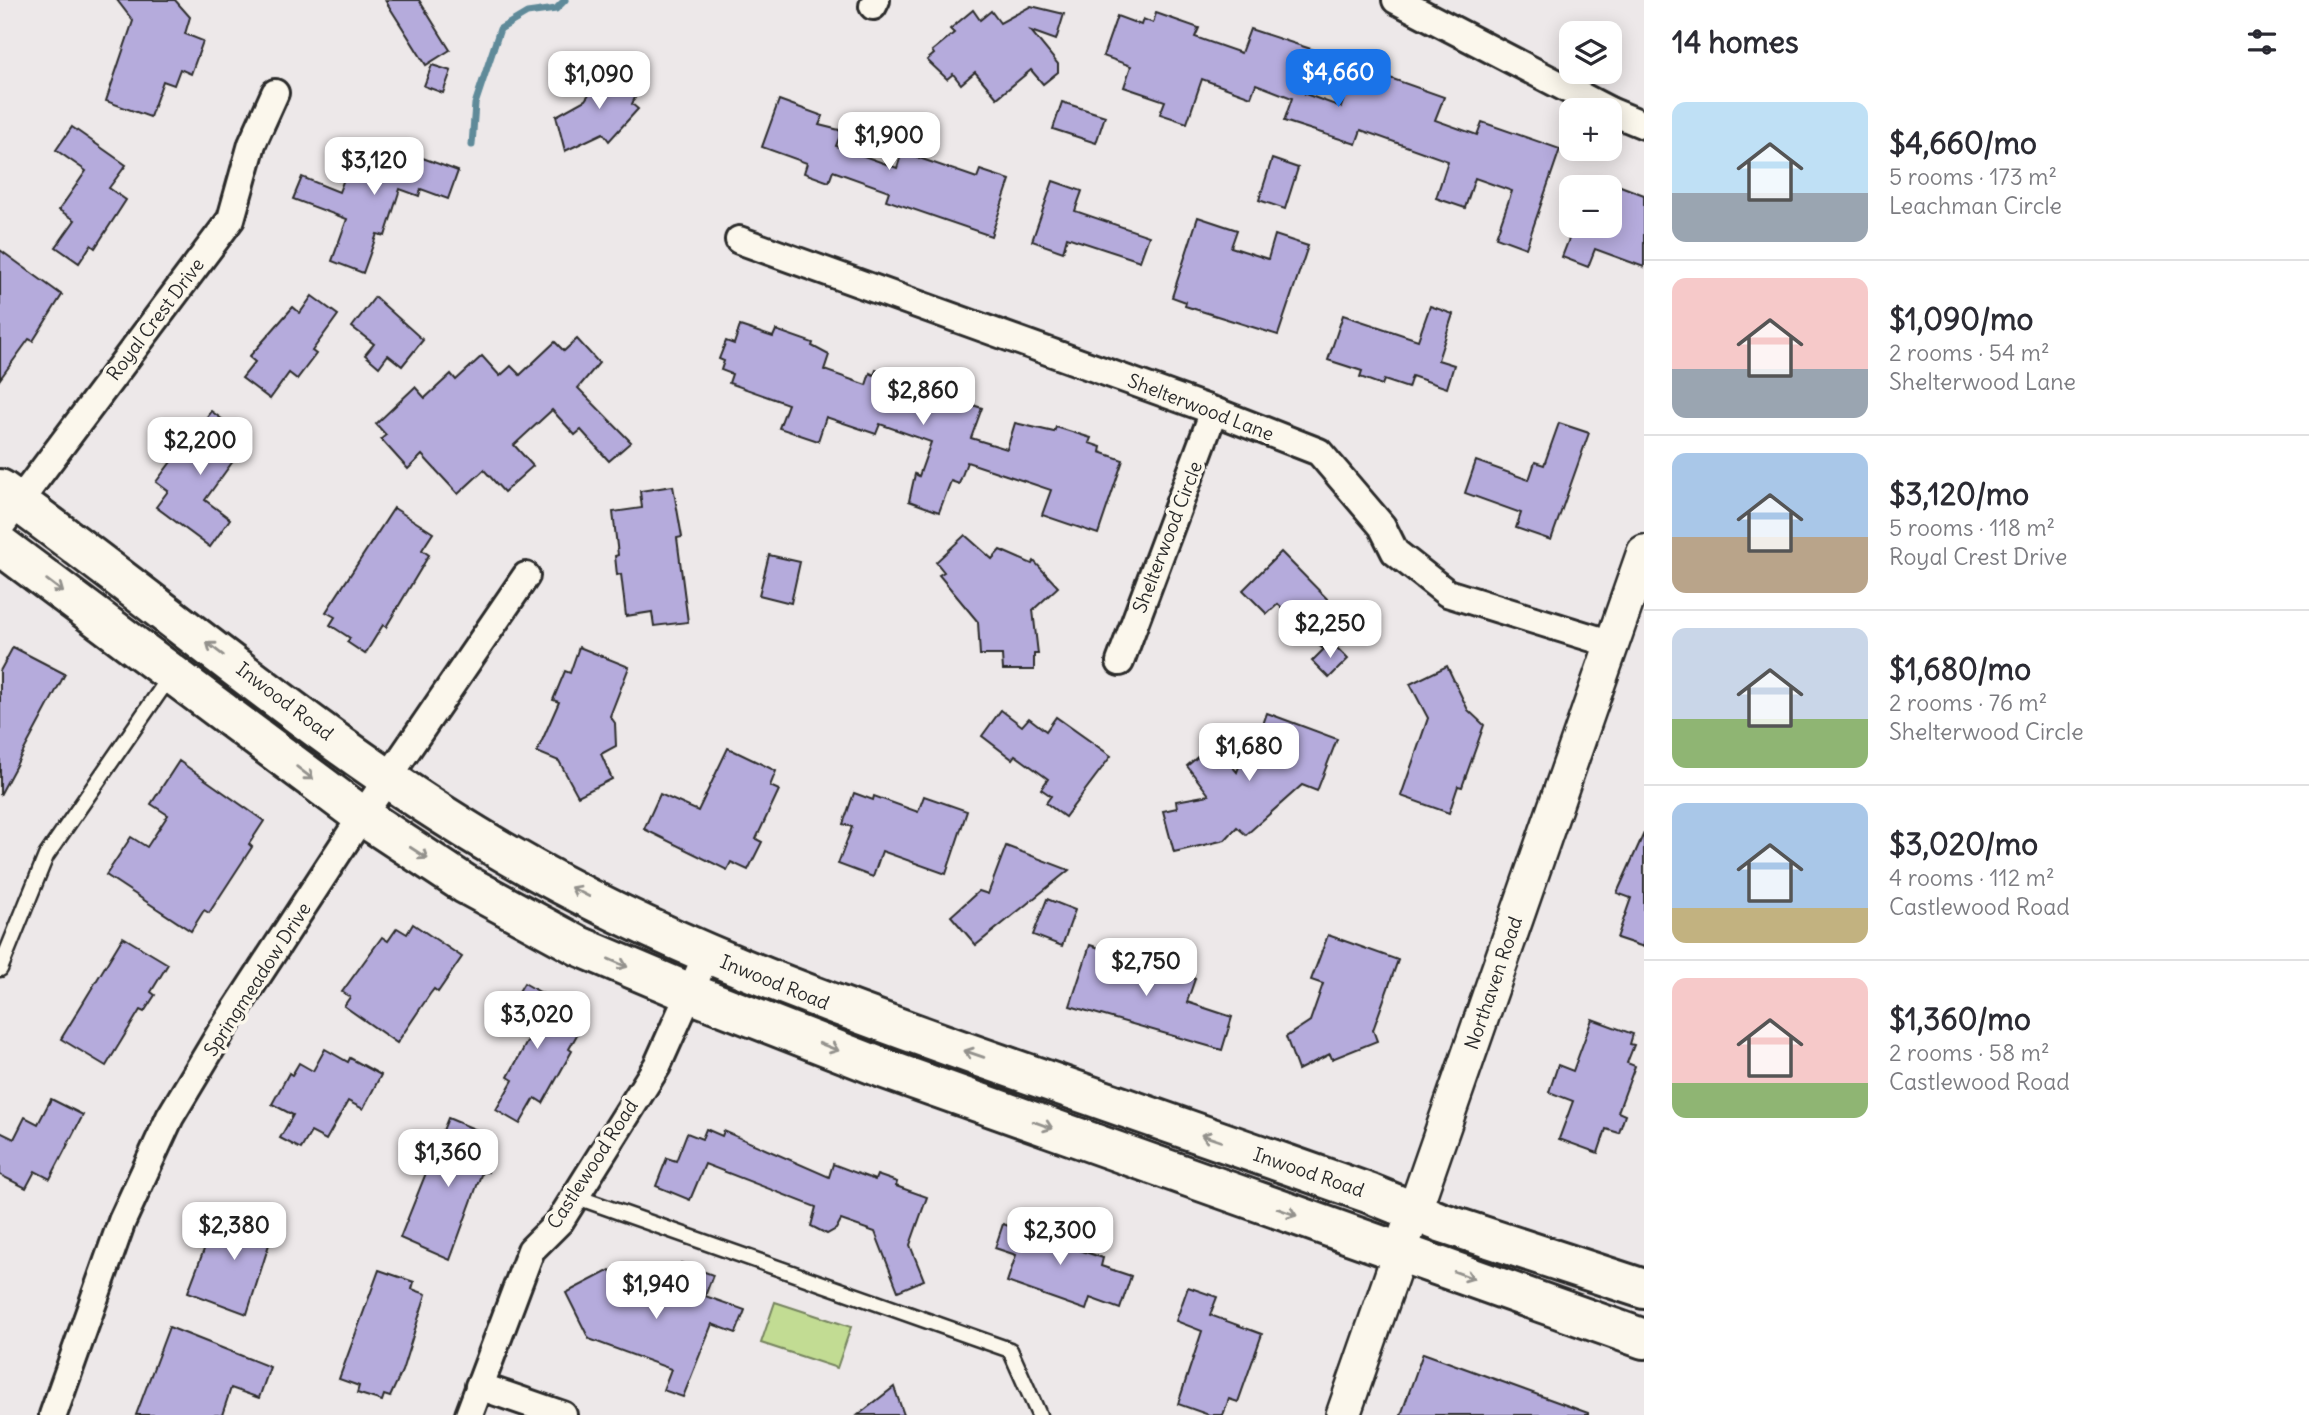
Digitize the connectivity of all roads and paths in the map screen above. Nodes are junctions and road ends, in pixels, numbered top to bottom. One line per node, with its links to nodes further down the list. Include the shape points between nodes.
1 (1396, 0): 3 (street)
2 (275, 93): 8 (street, Royal Crest Drive, via 253,144 231,219)
3 (1584, 98)
4 (1622, 116): 5 (street)
5 (1644, 125)
6 (739, 240): 7 (street, Shelterwood Lane)
7 (1214, 411): 12 (street, Shelterwood Lane, via 1318,452 1382,526 1395,552 1447,593); 13 (street, Shelterwood Circle)
8 (6, 506): 15 (main road, Inwood Road, one-way to 8)
9 (0, 545): 14 (main road, one-way to 14)
10 (1644, 552): 12 (street, Northaven Road)
11 (526, 576): 15 (street, Springmeadow Drive)
12 (1612, 644): 21 (street, Northaven Road)
13 (1120, 662)
14 (172, 674): 16 (main road, one-way to 16); 18 (lane, via 46,856)
15 (387, 778): 16 (street, Springmeadow Drive); 17 (main road, Inwood Road, one-way to 15, via 508,855)
16 (362, 816): 19 (main road, one-way to 19, via 465,884 568,940); 26 (street, Springmeadow Drive, via 170,1117 122,1221)
17 (707, 954): 19 (street, Castlewood Road); 21 (main road, Inwood Road, one-way to 17, via 831,1004)
18 (0, 969)
19 (690, 993): 20 (street, Castlewood Road, via 657,1066); 22 (main road, one-way to 22, via 885,1069)
20 (574, 1196): 25 (street, Castlewood Road, via 559,1221 531,1250); 29 (lane, via 1010,1350)
21 (1413, 1212): 22 (street, Northaven Road); 23 (main road, Inwood Road)
22 (1399, 1252): 24 (main road, one-way to 24); 30 (street, Northaven Road)
23 (1644, 1289)
24 (1644, 1339)
25 (479, 1386): 27 (street, Castlewood Road); 28 (street)
26 (53, 1415)
27 (469, 1415)
28 (564, 1415)
29 (1039, 1415)
30 (1343, 1415)

